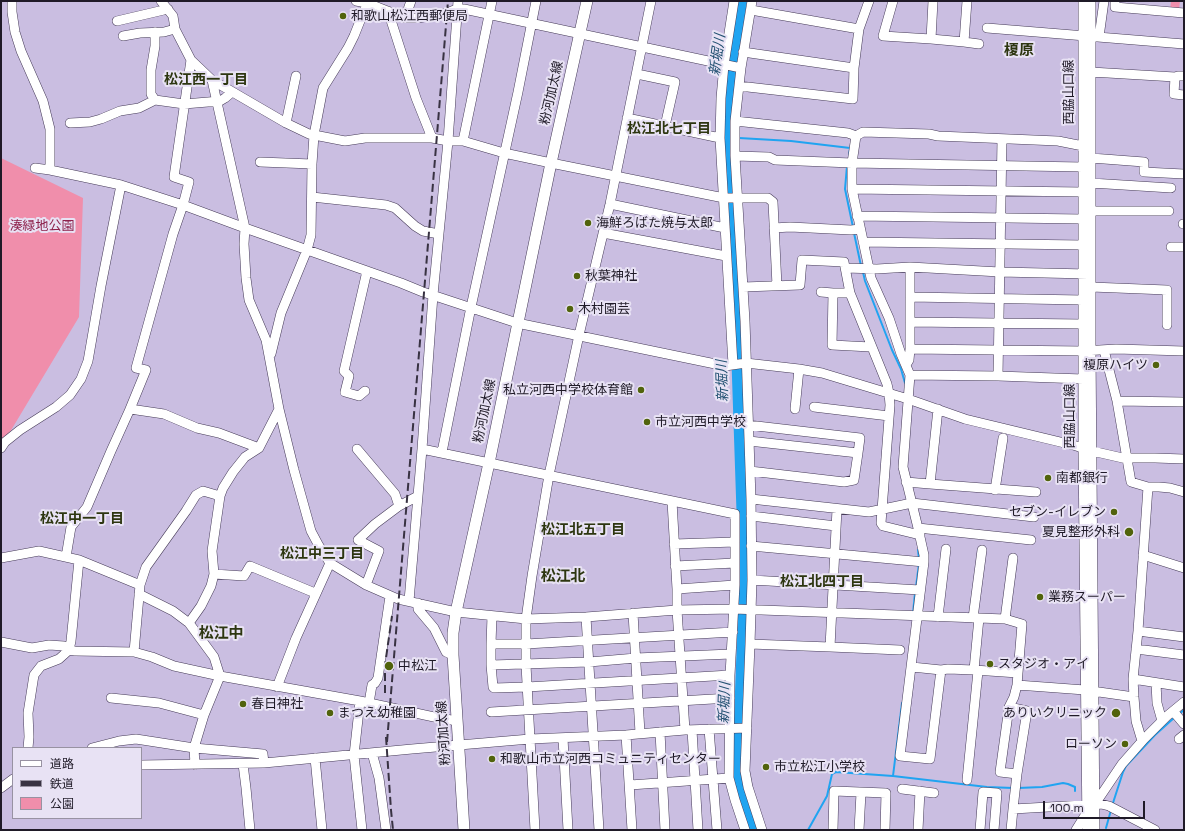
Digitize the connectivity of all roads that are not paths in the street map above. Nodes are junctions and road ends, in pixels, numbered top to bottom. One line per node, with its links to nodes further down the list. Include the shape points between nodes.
1 (12, 1): 81 (street, via 15,32 21,51 44,101 50,129)
2 (161, 1): 21 (street)
3 (356, 1): 18 (street)
4 (411, 1): 26 (street)
5 (492, 1): 23 (street)
6 (536, 1): 28 (street)
7 (587, 1): 34 (main road, 粉河加太線)
8 (651, 1): 41 (street)
9 (734, 1): 44 (street)
10 (869, 1): 31 (street)
11 (894, 1): 37 (street, via 883,36)
12 (933, 1): 37 (street)
13 (967, 1): 38 (street)
14 (1083, 1): 36 (street, 西脇山口線)
15 (1091, 1): 36 (street, 西脇山口線)
16 (1104, 1): 36 (street)
17 (1115, 1): 24 (street, via 1114,7)
18 (367, 2): 22 (street); 63 (street, via 348,48 323,88)
19 (458, 5): 23 (street, via 464,9); 26 (street, via 446,13); 68 (street)
20 (751, 5): 31 (street); 42 (street)
21 (168, 9): 25 (street); 30 (street, via 173,16)
22 (388, 11): 26 (street); 65 (street, via 416,98)
23 (490, 14): 28 (street); 69 (street)
24 (1184, 14)
25 (136, 16): 27 (street); 33 (street)
26 (406, 18)
27 (118, 21)
28 (531, 24): 34 (street); 71 (street)
29 (987, 28): 36 (street)
30 (175, 29): 32 (street); 43 (street)
31 (859, 29): 46 (street)
32 (155, 32): 33 (street); 55 (street, via 151,78 151,94)
33 (140, 33): 35 (street)
34 (580, 34): 41 (street); 75 (main road, 粉河加太線)
35 (123, 36)
36 (1091, 36): 40 (street); 47 (street, 西脇山口線); 70 (street, 西脇山口線)
37 (931, 39): 38 (street)
38 (964, 42): 39 (street)
39 (979, 44)
40 (1184, 44)
41 (642, 47): 44 (street); 48 (street)
42 (744, 52): 45 (street); 46 (street)
43 (191, 60): 51 (street); 57 (street)
44 (726, 65): 45 (street); 66 (street, via 721,98)
45 (739, 67): 52 (street)
46 (854, 68): 52 (street, via 853,98)
47 (1091, 72): 50 (street); 70 (street, 西脇山口線)
48 (637, 74): 58 (street); 62 (street, via 675,82)
49 (296, 76): 61 (street)
50 (1180, 77): 54 (street, via 1174,94)
51 (212, 80): 53 (street); 56 (street)
52 (739, 86): 59 (street)
53 (232, 92): 56 (street); 61 (street)
54 (1184, 95)
55 (155, 100): 57 (street); 60 (street, via 139,108 120,110 90,122)
56 (216, 101): 57 (street); 100 (street)
57 (184, 104): 94 (street, via 174,177 189,182)
58 (627, 118): 62 (street); 83 (street)
59 (735, 121): 64 (street); 72 (street)
60 (70, 123)
61 (286, 123): 63 (street)
62 (665, 126): 66 (street)
63 (314, 135): 65 (street, via 345,141 365,138); 77 (street)
64 (856, 136): 67 (street, via 863,132); 76 (street)
65 (432, 138): 68 (street)
66 (720, 138): 91 (street)
67 (1002, 139): 70 (street, via 1058,142); 78 (street)
68 (448, 141): 69 (street); 105 (street)
69 (463, 141): 71 (street)
70 (1087, 147): 73 (street, 西脇山口線); 79 (street, 西脇山口線)
71 (504, 153): 75 (street); 129 (street)
72 (735, 156): 76 (street); 92 (street)
73 (1091, 158): 82 (street, via 1144,162 1144,172); 84 (street, 西脇山口線)
74 (260, 162): 77 (street)
75 (551, 163): 83 (street); 131 (main road, 粉河加太線)
76 (852, 163): 78 (street); 87 (street)
77 (312, 164): 90 (street)
78 (1002, 165): 79 (street); 88 (street)
79 (1083, 167): 89 (street, 西脇山口線)
80 (35, 168): 81 (street)
81 (50, 170): 85 (street)
82 (1184, 174)
83 (615, 176): 91 (street); 93 (street)
84 (1091, 183): 86 (street); 95 (street, 西脇山口線)
85 (121, 185): 94 (street); 164 (street, via 88,361 81,379 70,395 20,430)
86 (1171, 188)
87 (852, 189): 88 (street); 97 (street)
88 (1001, 191): 89 (street); 98 (street)
89 (1083, 192): 99 (street, 西脇山口線)
90 (312, 197): 105 (street, via 386,205 395,208 423,231); 111 (street, via 311,235)
91 (724, 198): 92 (street); 101 (street)
92 (737, 198): 102 (street, via 768,198 773,202); 120 (street)
93 (610, 204): 101 (street); 104 (street)
94 (183, 205): 100 (street); 156 (street, via 136,368 146,370)
95 (1091, 211): 96 (street); 118 (street, 西脇山口線)
96 (1169, 211)
97 (857, 216): 98 (street); 103 (street)
98 (1001, 218): 99 (street); 107 (street)
99 (1083, 219): 108 (street, 西脇山口線)
100 (245, 228): 111 (street); 142 (street, via 249,300 266,340)
101 (725, 228): 112 (street)
102 (774, 228): 103 (street); 119 (street)
103 (860, 229): 106 (street)
104 (603, 233): 112 (street); 135 (street)
105 (439, 234): 125 (street)
106 (863, 242): 107 (street); 115 (street)
107 (1000, 244): 108 (street); 117 (street)
108 (1083, 245): 118 (street, 西脇山口線)
109 (1171, 247): 110 (street)
110 (1184, 247)
111 (307, 250): 116 (street); 142 (street, via 281,313)
112 (726, 256): 144 (street)
113 (910, 267): 115 (street); 117 (street); 126 (street)
114 (846, 268): 115 (street); 119 (street, via 844,262 802,260 800,285); 124 (street)
115 (869, 269): 145 (street)
116 (367, 271): 125 (street); 150 (street, via 344,371 349,376 345,392 359,396)
117 (1000, 272): 118 (street); 127 (street)
118 (1087, 274): 121 (street, 西脇山口線); 128 (street, 西脇山口線)
119 (777, 286): 120 (street)
120 (743, 287): 143 (street)
121 (1091, 287): 134 (street, via 1167,290); 140 (street, 西脇山口線)
122 (821, 292): 123 (street)
123 (833, 293): 124 (street); 136 (street, via 832,345)
124 (850, 293): 136 (street)
125 (434, 295): 129 (street); 167 (street)
126 (910, 297): 127 (street); 130 (street)
127 (999, 298): 128 (street); 132 (street)
128 (1083, 300): 133 (street, 西脇山口線)
129 (471, 307): 131 (street); 169 (street)
130 (910, 322): 132 (street); 137 (street)
131 (518, 323): 135 (street); 173 (main road, 粉河加太線)
132 (998, 323): 133 (street); 138 (street)
133 (1083, 324): 140 (street, 西脇山口線)
134 (1167, 325)
135 (579, 336): 144 (street); 175 (street)
136 (871, 347): 151 (street)
137 (910, 349): 138 (street); 145 (street)
138 (998, 350): 140 (street); 148 (street)
139 (1104, 350): 140 (street); 141 (street); 153 (street)
140 (1087, 351): 149 (street, 西脇山口線); 168 (street, 西脇山口線)
141 (1184, 351)
142 (270, 357): 157 (street)
143 (746, 363): 144 (street); 146 (street); 161 (street)
144 (729, 365)
145 (906, 365): 147 (street)
146 (799, 369): 151 (street, via 822,373); 158 (street)
147 (910, 375): 148 (street); 152 (street)
148 (998, 376): 149 (street)
149 (1083, 379): 168 (street, 西脇山口線)
150 (365, 391)
151 (889, 393): 152 (street); 160 (street)
152 (908, 399): 159 (street); 176 (street, via 903,468)
153 (1117, 401): 154 (street); 171 (street)
154 (1184, 402)
155 (814, 407): 160 (street)
156 (130, 409): 165 (street, via 164,414 197,428); 202 (street, via 87,507 71,527)
157 (279, 409): 165 (street); 207 (street, via 311,531)
158 (795, 409)
159 (938, 409): 168 (street, via 965,419); 177 (street)
160 (889, 416): 189 (street)
161 (748, 426): 163 (street); 170 (street, via 860,438)
162 (1003, 438): 179 (street)
163 (749, 441): 170 (street); 174 (street)
164 (1, 448)
165 (259, 448): 182 (street, via 246,457 233,472)
166 (357, 449): 187 (street, via 395,494)
167 (422, 449): 169 (street); 183 (street)
168 (1087, 450): 171 (street); 274 (street, 西脇山口線)
169 (442, 452): 173 (street)
170 (858, 453): 174 (street, via 854,480 844,482)
171 (1127, 459): 172 (street); 178 (street, via 1131,482)
172 (1184, 459)
173 (489, 463): 175 (street); 225 (main road, 粉河加太線)
174 (750, 471): 184 (street)
175 (549, 475): 185 (street); 233 (street)
176 (906, 482): 177 (street); 186 (street)
177 (930, 484): 179 (street)
178 (1148, 487): 181 (street); 201 (street)
179 (995, 490): 180 (street)
180 (1036, 492)
181 (1184, 492)
182 (220, 496): 211 (street, via 212,551); 217 (street, via 203,491 196,495 146,567)
183 (418, 496): 187 (street); 221 (street)
184 (750, 498): 188 (street); 190 (street)
185 (672, 501): 195 (street, via 735,514); 196 (street)
186 (912, 503): 189 (street); 191 (street); 193 (street)
187 (400, 506): 213 (street, via 358,540 379,551)
188 (837, 509): 189 (street, via 869,512); 192 (street)
189 (882, 510): 193 (street, via 883,526)
190 (751, 516): 192 (street); 197 (street)
191 (1034, 516)
192 (836, 526): 200 (street)
193 (919, 531): 194 (street); 206 (street)
194 (1031, 540)
195 (735, 542): 196 (street); 208 (street)
196 (674, 544): 209 (street)
197 (751, 546): 200 (street); 212 (street)
198 (946, 549): 231 (street)
199 (982, 550): 232 (street)
200 (835, 554): 206 (street); 215 (street)
201 (1146, 556): 210 (street); 237 (street)
202 (66, 557): 203 (street, via 39,551); 205 (street)
203 (1, 558)
204 (1013, 558): 234 (street)
205 (79, 560): 217 (street); 248 (street)
206 (924, 562): 218 (street)
207 (330, 563): 213 (street); 219 (street)
208 (735, 563): 209 (street); 214 (street)
209 (675, 566): 216 (street)
210 (1184, 568)
211 (214, 574): 219 (street, via 244,576 250,566); 235 (street, via 211,586)
212 (752, 580): 215 (street); 224 (street)
213 (366, 584): 220 (street)
214 (735, 585): 216 (street); 222 (street)
215 (834, 585): 218 (street); 227 (street)
216 (677, 589): 223 (street)
217 (140, 590): 235 (street, via 174,611); 250 (street)
218 (920, 590): 229 (street)
219 (315, 593): 271 (street)
220 (390, 596): 221 (street); 279 (street, via 378,678)
221 (414, 602): 225 (street); 252 (street, via 434,628 446,652)
222 (734, 609): 223 (street); 224 (street); 236 (street)
223 (677, 610): 226 (street); 238 (street)
224 (751, 610): 227 (street); 245 (street)
225 (456, 612): 228 (street); 252 (main road, 粉河加太線)
226 (633, 613): 230 (street); 239 (street)
227 (832, 613): 229 (street); 246 (street)
228 (492, 616): 233 (street); 243 (street)
229 (916, 616): 231 (street); 259 (street)
230 (586, 617): 233 (street); 241 (street)
231 (938, 617): 232 (street)
232 (976, 618): 234 (street); 261 (street)
233 (526, 619): 244 (street)
234 (1006, 619): 262 (street, via 1022,624)
235 (189, 624): 264 (street, via 214,657)
236 (733, 632): 238 (street); 251 (street)
237 (1140, 632): 240 (street); 247 (street)
238 (678, 635): 239 (street); 254 (street)
239 (634, 637): 241 (street); 255 (street)
240 (1184, 637)
241 (588, 640): 244 (street); 256 (street)
242 (1, 642): 248 (street, via 32,648 64,646)
243 (491, 644): 244 (street); 257 (street)
244 (526, 644): 258 (street)
245 (750, 644): 246 (street); 292 (street)
246 (830, 647): 249 (street)
247 (1139, 649): 253 (street); 267 (street)
248 (69, 650): 250 (street); 303 (street, via 59,659 41,666 34,675 28,713)
249 (900, 650)
250 (134, 652): 264 (street, via 174,666)
251 (731, 654): 254 (street); 263 (street)
252 (453, 655): 288 (main road, 粉河加太線)
253 (1184, 655)
254 (679, 656): 255 (street); 265 (street)
255 (636, 658): 256 (street); 266 (street)
256 (589, 662): 258 (street); 269 (street)
257 (491, 665): 258 (street); 272 (street, via 494,688)
258 (526, 665): 272 (street)
259 (912, 667): 260 (street); 260 (street, via 900,756 930,759)
260 (941, 670): 261 (street)
261 (976, 670): 262 (street); 317 (street)
262 (1018, 673): 270 (street)
263 (730, 675): 265 (street); 277 (street)
264 (220, 676): 271 (street); 287 (street)
265 (681, 678): 266 (street); 278 (street)
266 (637, 680): 269 (street); 281 (street)
267 (1136, 680): 268 (street); 275 (street)
268 (1156, 683): 273 (street); 289 (street, via 1156,703)
269 (590, 684): 272 (street); 282 (street)
270 (1017, 684): 274 (street); 283 (street)
271 (276, 686): 279 (street)
272 (527, 687): 284 (street)
273 (1184, 687)
274 (1089, 691): 275 (street); 326 (street, 西脇山口線)
275 (1134, 697): 301 (street, via 1136,721)
276 (111, 698): 287 (street, via 159,703)
277 (730, 698): 278 (street); 291 (street)
278 (682, 701): 281 (street); 294 (street)
279 (365, 702): 288 (street); 307 (street)
280 (1184, 702): 285 (street)
281 (638, 704): 282 (street); 296 (street)
282 (592, 706): 284 (street); 298 (street)
283 (1009, 707): 313 (street, via 1027,711); 313 (street, via 1000,772)
284 (528, 710): 286 (street); 300 (street)
285 (1173, 711): 289 (street); 290 (street)
286 (490, 712)
287 (204, 715): 305 (street)
288 (457, 721): 302 (main road, 粉河加太線)
289 (1162, 721): 301 (street)
290 (1182, 721)
291 (729, 728): 292 (street); 293 (street); 314 (street)
292 (747, 728): 341 (street, via 748,786)
293 (709, 729): 294 (street); 315 (street)
294 (688, 730): 295 (street); 318 (street)
295 (660, 732): 296 (street); 319 (street)
296 (640, 733): 297 (street)
297 (626, 735): 298 (street); 320 (street)
298 (594, 736): 299 (street); 335 (street)
299 (562, 738): 300 (street); 334 (street)
300 (530, 739): 302 (street); 333 (street)
301 (1144, 739): 326 (street)
302 (459, 745): 306 (street); 332 (main road, 粉河加太線)
303 (28, 747)
304 (96, 747): 305 (street, via 136,739)
305 (194, 748): 309 (street, via 263,754); 312 (street)
306 (372, 753): 307 (street); 331 (street, via 379,778)
307 (354, 755): 308 (street); 330 (street)
308 (315, 758): 309 (street); 329 (street)
309 (264, 763): 310 (street)
310 (243, 764): 312 (street); 328 (street)
311 (142, 765): 312 (street)
312 (195, 765)
313 (1017, 774): 327 (street)
314 (729, 778): 315 (street); 340 (street)
315 (713, 779): 318 (street); 339 (street)
316 (12, 780): 321 (street)
317 (967, 780)
318 (695, 781): 319 (street); 338 (street)
319 (663, 782): 320 (street); 337 (street)
320 (630, 785): 336 (street)
321 (1, 788)
322 (902, 789): 324 (street)
323 (861, 792): 342 (street, via 834,791); 343 (street); 344 (street, via 886,793)
324 (920, 792): 325 (street); 345 (street)
325 (934, 793)
326 (1089, 808): 327 (street); 349 (street); 350 (street, 西脇山口線); 351 (street, 西脇山口線); 352 (street, via 1101,804 1112,807)
327 (1013, 809): 348 (street)
328 (250, 830)
329 (322, 830)
330 (362, 830)
331 (386, 830)
332 (464, 830)
333 (535, 830)
334 (568, 830)
335 (599, 830)
336 (632, 830)
337 (665, 830)
338 (698, 830)
339 (717, 830)
340 (744, 830)
341 (762, 830)
342 (833, 830)
343 (859, 830)
344 (885, 830)
345 (918, 830)
346 (980, 830): 347 (street, via 983,792 997,793)
347 (994, 830)
348 (1011, 830)
349 (1076, 830)
350 (1087, 830)
351 (1095, 830)
352 (1155, 830)

